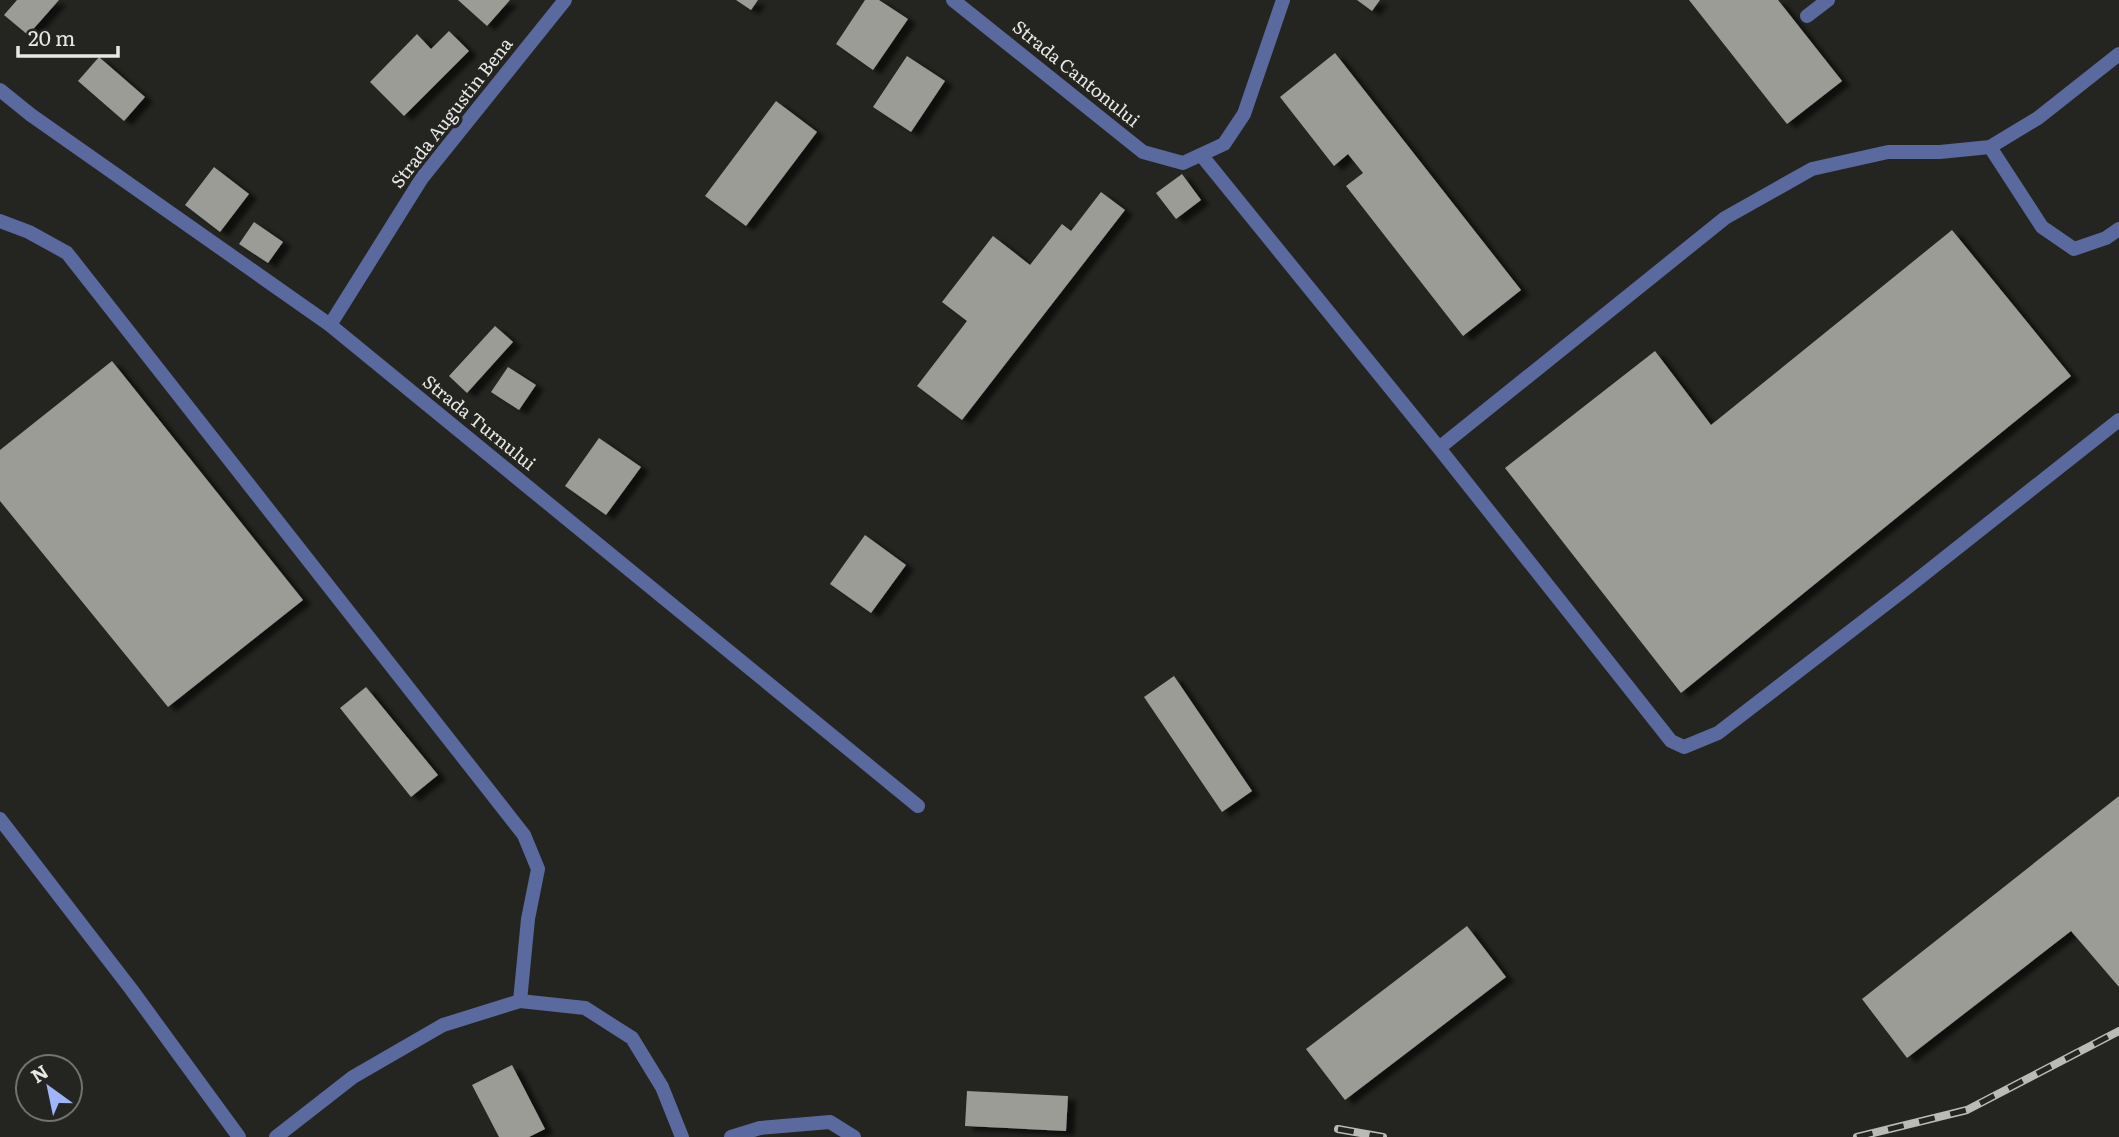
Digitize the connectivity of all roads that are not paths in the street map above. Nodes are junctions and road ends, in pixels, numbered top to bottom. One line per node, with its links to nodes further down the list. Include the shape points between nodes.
1 (565, 0): 12 (street, Strada Augustin Bena, via 422,178)
2 (953, 0): 9 (street, Strada Cantonului, via 1143,152 1182,163)
3 (1283, 0): 9 (street, via 1244,114 1224,144)
4 (1828, 0): 5 (street)
5 (1807, 16)
6 (2119, 54): 8 (street, via 2038,118)
7 (0, 90): 12 (street, Strada Turnului)
8 (1990, 147): 11 (street, via 2042,227 2074,249); 14 (street, via 1888,152 1812,169 1725,218)
9 (1202, 156): 14 (street)
10 (0, 221): 17 (street, via 67,253 524,835 538,869)
11 (2119, 229)
12 (330, 326): 15 (street, Strada Turnului)
13 (2119, 420): 14 (street, via 1718,733 1684,747 1671,741)
14 (1440, 448)
15 (918, 806)
16 (0, 819): 18 (street)
17 (520, 1001): 19 (street, via 443,1025 352,1077); 20 (street, via 585,1008 632,1038 662,1087)
18 (239, 1137)
19 (276, 1137)
20 (682, 1137)
21 (731, 1137): 22 (street, via 760,1128 830,1122)
22 (855, 1137)

